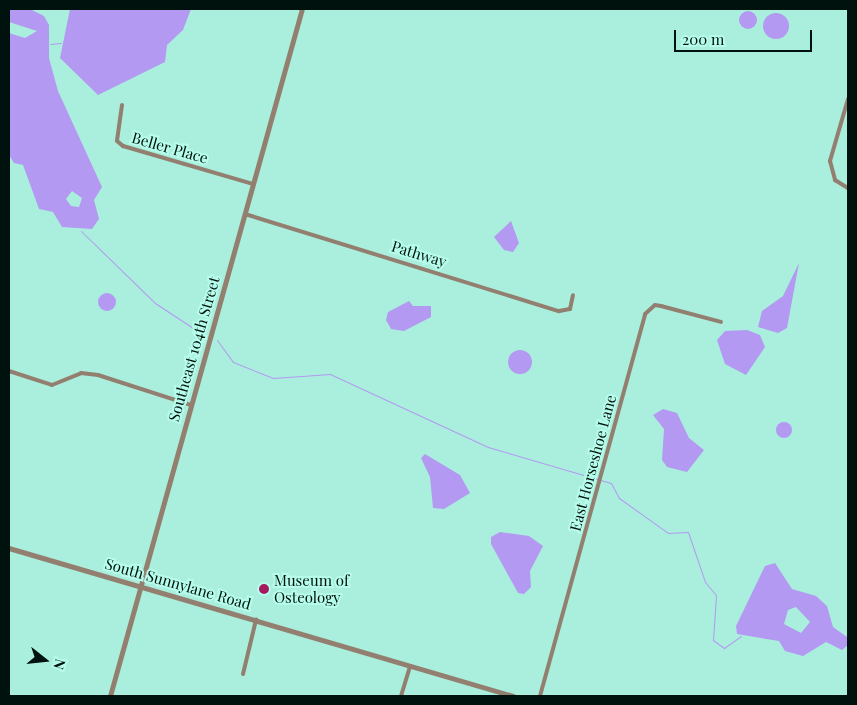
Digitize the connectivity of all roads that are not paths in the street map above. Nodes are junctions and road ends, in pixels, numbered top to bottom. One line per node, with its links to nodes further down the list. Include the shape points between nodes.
1 (302, 9): 6 (street, Southeast 104th Street)
2 (848, 99): 4 (street)
3 (122, 105): 6 (street, Beller Place, via 117,141 123,146)
4 (842, 122): 5 (street); 7 (street, via 831,170)
5 (848, 124)
6 (253, 184): 8 (street, Southeast 104th Street)
7 (848, 188)
8 (245, 214): 9 (street, Pathway, via 559,311 570,309); 12 (street, Southeast 104th Street)
9 (573, 295)
10 (721, 322): 21 (street, East Horseshoe Lane, via 655,305 645,314)
11 (9, 371): 12 (street, via 52,385 81,373 98,375)
12 (191, 405): 14 (street, Southeast 104th Street)
13 (9, 548): 14 (street, South Sunnylane Road)
14 (140, 585): 15 (street, South Sunnylane Road); 18 (street, Southeast 104th Street)
15 (256, 620): 16 (street, South Sunnylane Road); 17 (street)
16 (410, 666): 19 (street); 20 (street, South Sunnylane Road)
17 (243, 674)
18 (110, 696)
19 (401, 696)
20 (513, 696)
21 (540, 696)

